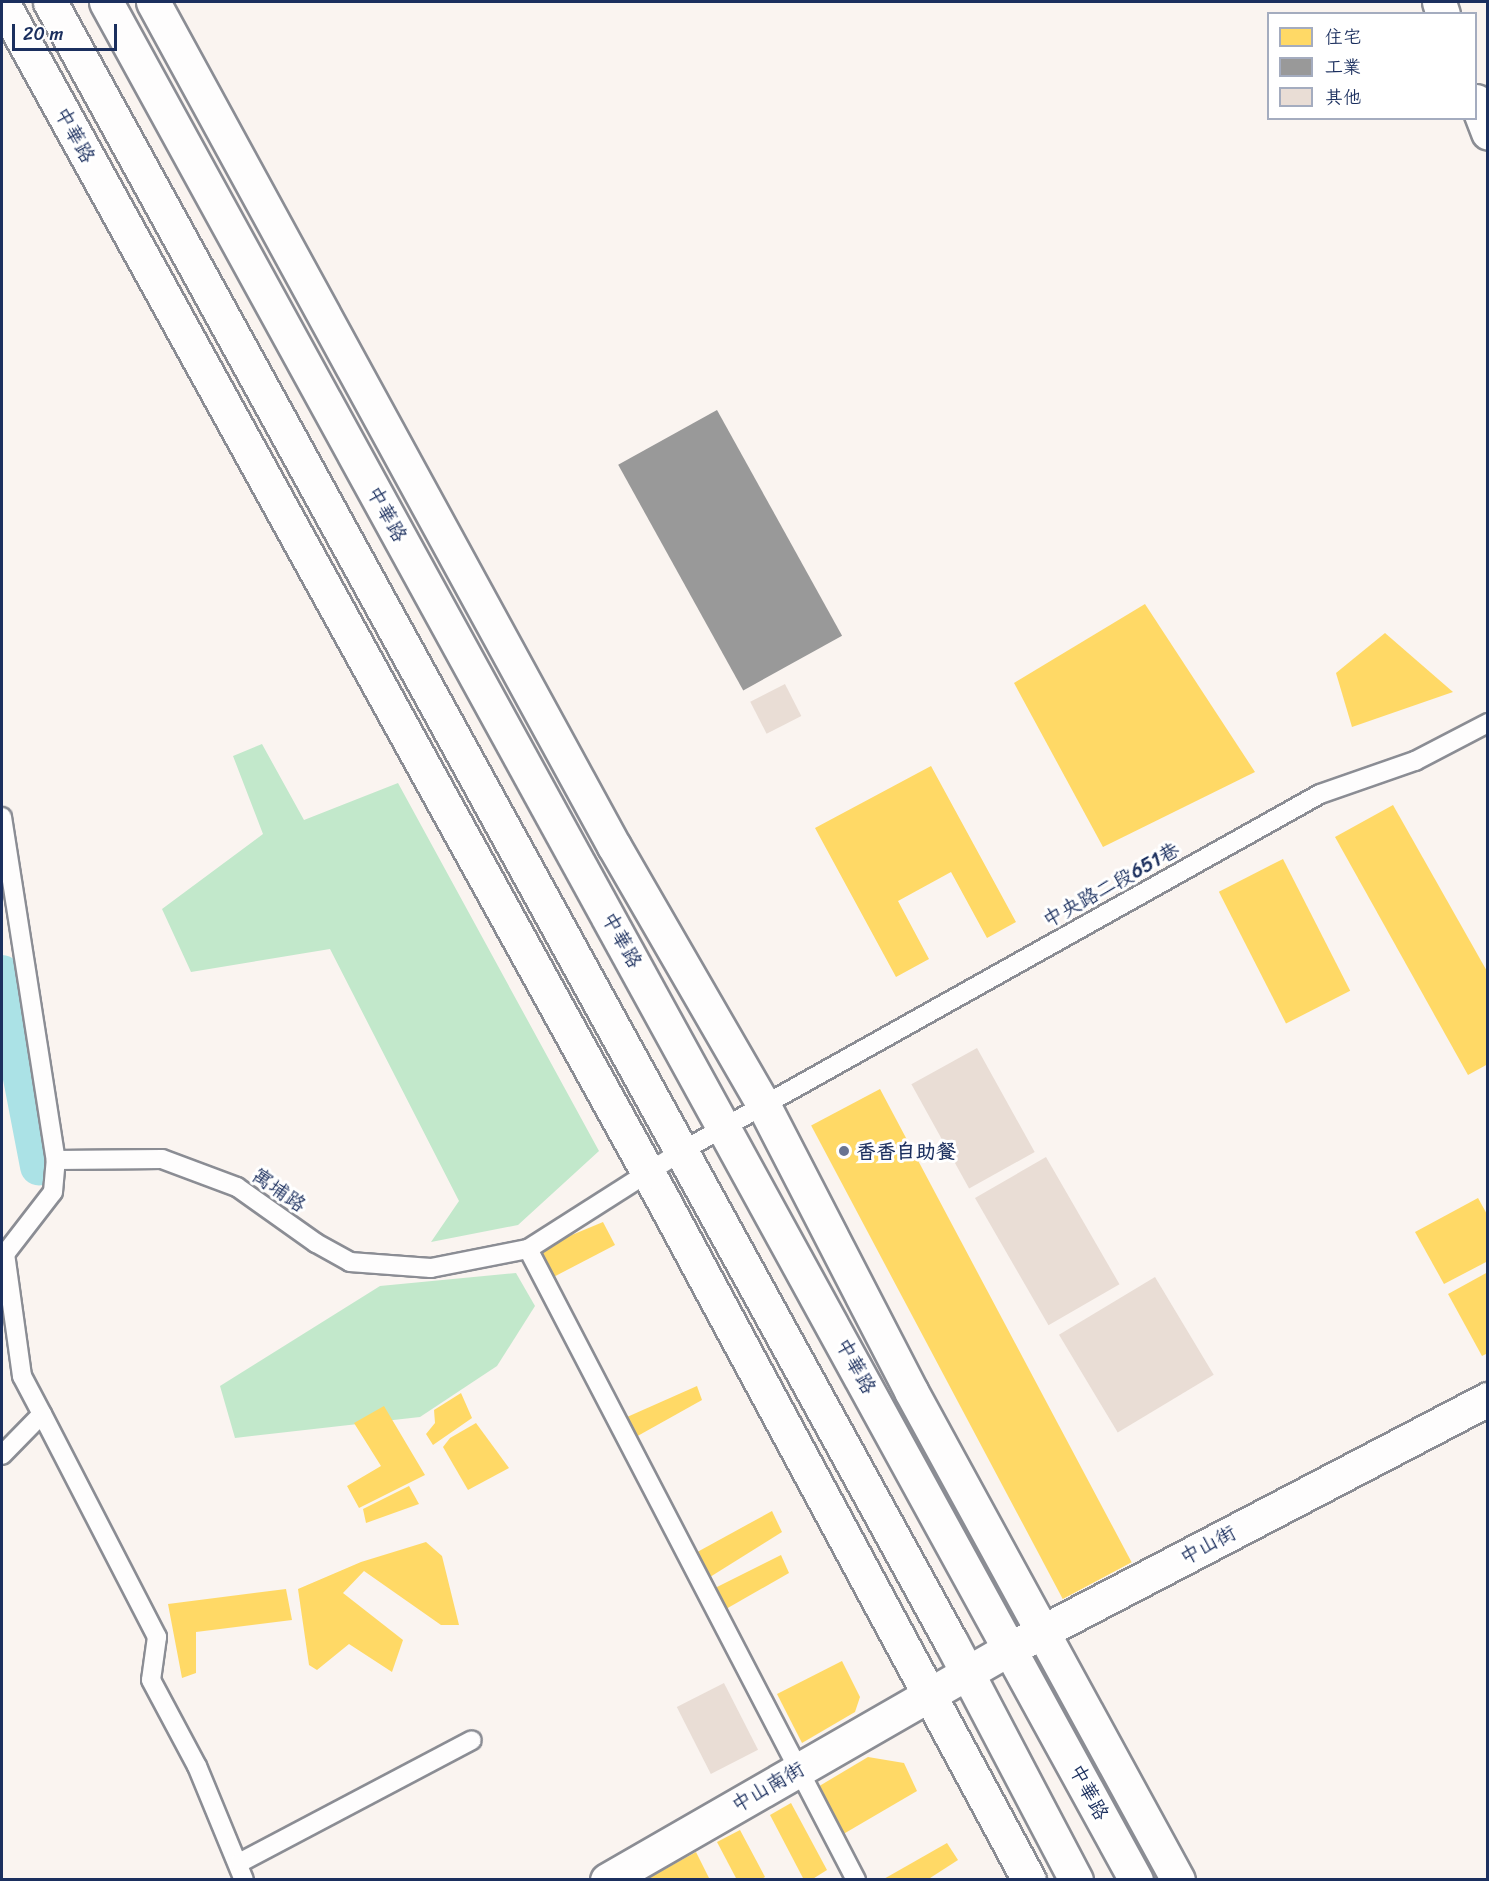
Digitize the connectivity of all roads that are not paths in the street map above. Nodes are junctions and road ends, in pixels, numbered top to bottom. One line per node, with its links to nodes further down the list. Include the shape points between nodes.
1 (50, 2): 11 (main road)
2 (106, 2): 10 (main road, 中華路)
3 (153, 2): 9 (main road, 中華路, via 614,846)
4 (6, 5): 13 (main road, 中華路)
5 (1477, 104): 6 (main road)
6 (1488, 133)
7 (1488, 723): 9 (lane, 中央路二段651巷, via 1415,761 1320,794)
8 (2, 817): 12 (lane)
9 (764, 1106): 10 (lane, 寓埔路); 18 (main road, 中華路, via 911,1391)
10 (725, 1128): 11 (lane, 寓埔路); 19 (main road, 中華路)
11 (682, 1151): 13 (lane, 寓埔路); 20 (main road)
12 (56, 1160): 14 (lane, 寓埔路, via 162,1159 237,1187 315,1243 350,1262 431,1268); 16 (lane, via 53,1192 5,1254 22,1376)
13 (648, 1172): 14 (lane, 寓埔路); 21 (main road, 中華路)
14 (528, 1249): 23 (lane)
15 (1488, 1399): 18 (main road, 中山街)
16 (42, 1414): 17 (lane); 24 (lane, via 157,1637 151,1680 197,1766)
17 (2, 1455)
18 (1045, 1630): 19 (main road, 中山街); 30 (main road, 中華路)
19 (1011, 1648): 20 (main road, 中山街); 29 (main road, 中華路)
20 (968, 1674): 21 (main road, 中山街); 28 (main road)
21 (929, 1694): 23 (main road, 中山南街); 27 (main road, 中華路)
22 (472, 1740): 24 (lane)
23 (796, 1772): 25 (main road, 中山南街); 26 (lane)
24 (241, 1871)
25 (609, 1879)
26 (856, 1880)
27 (1029, 1880)
28 (1076, 1880)
29 (1136, 1880)
30 (1178, 1880)

